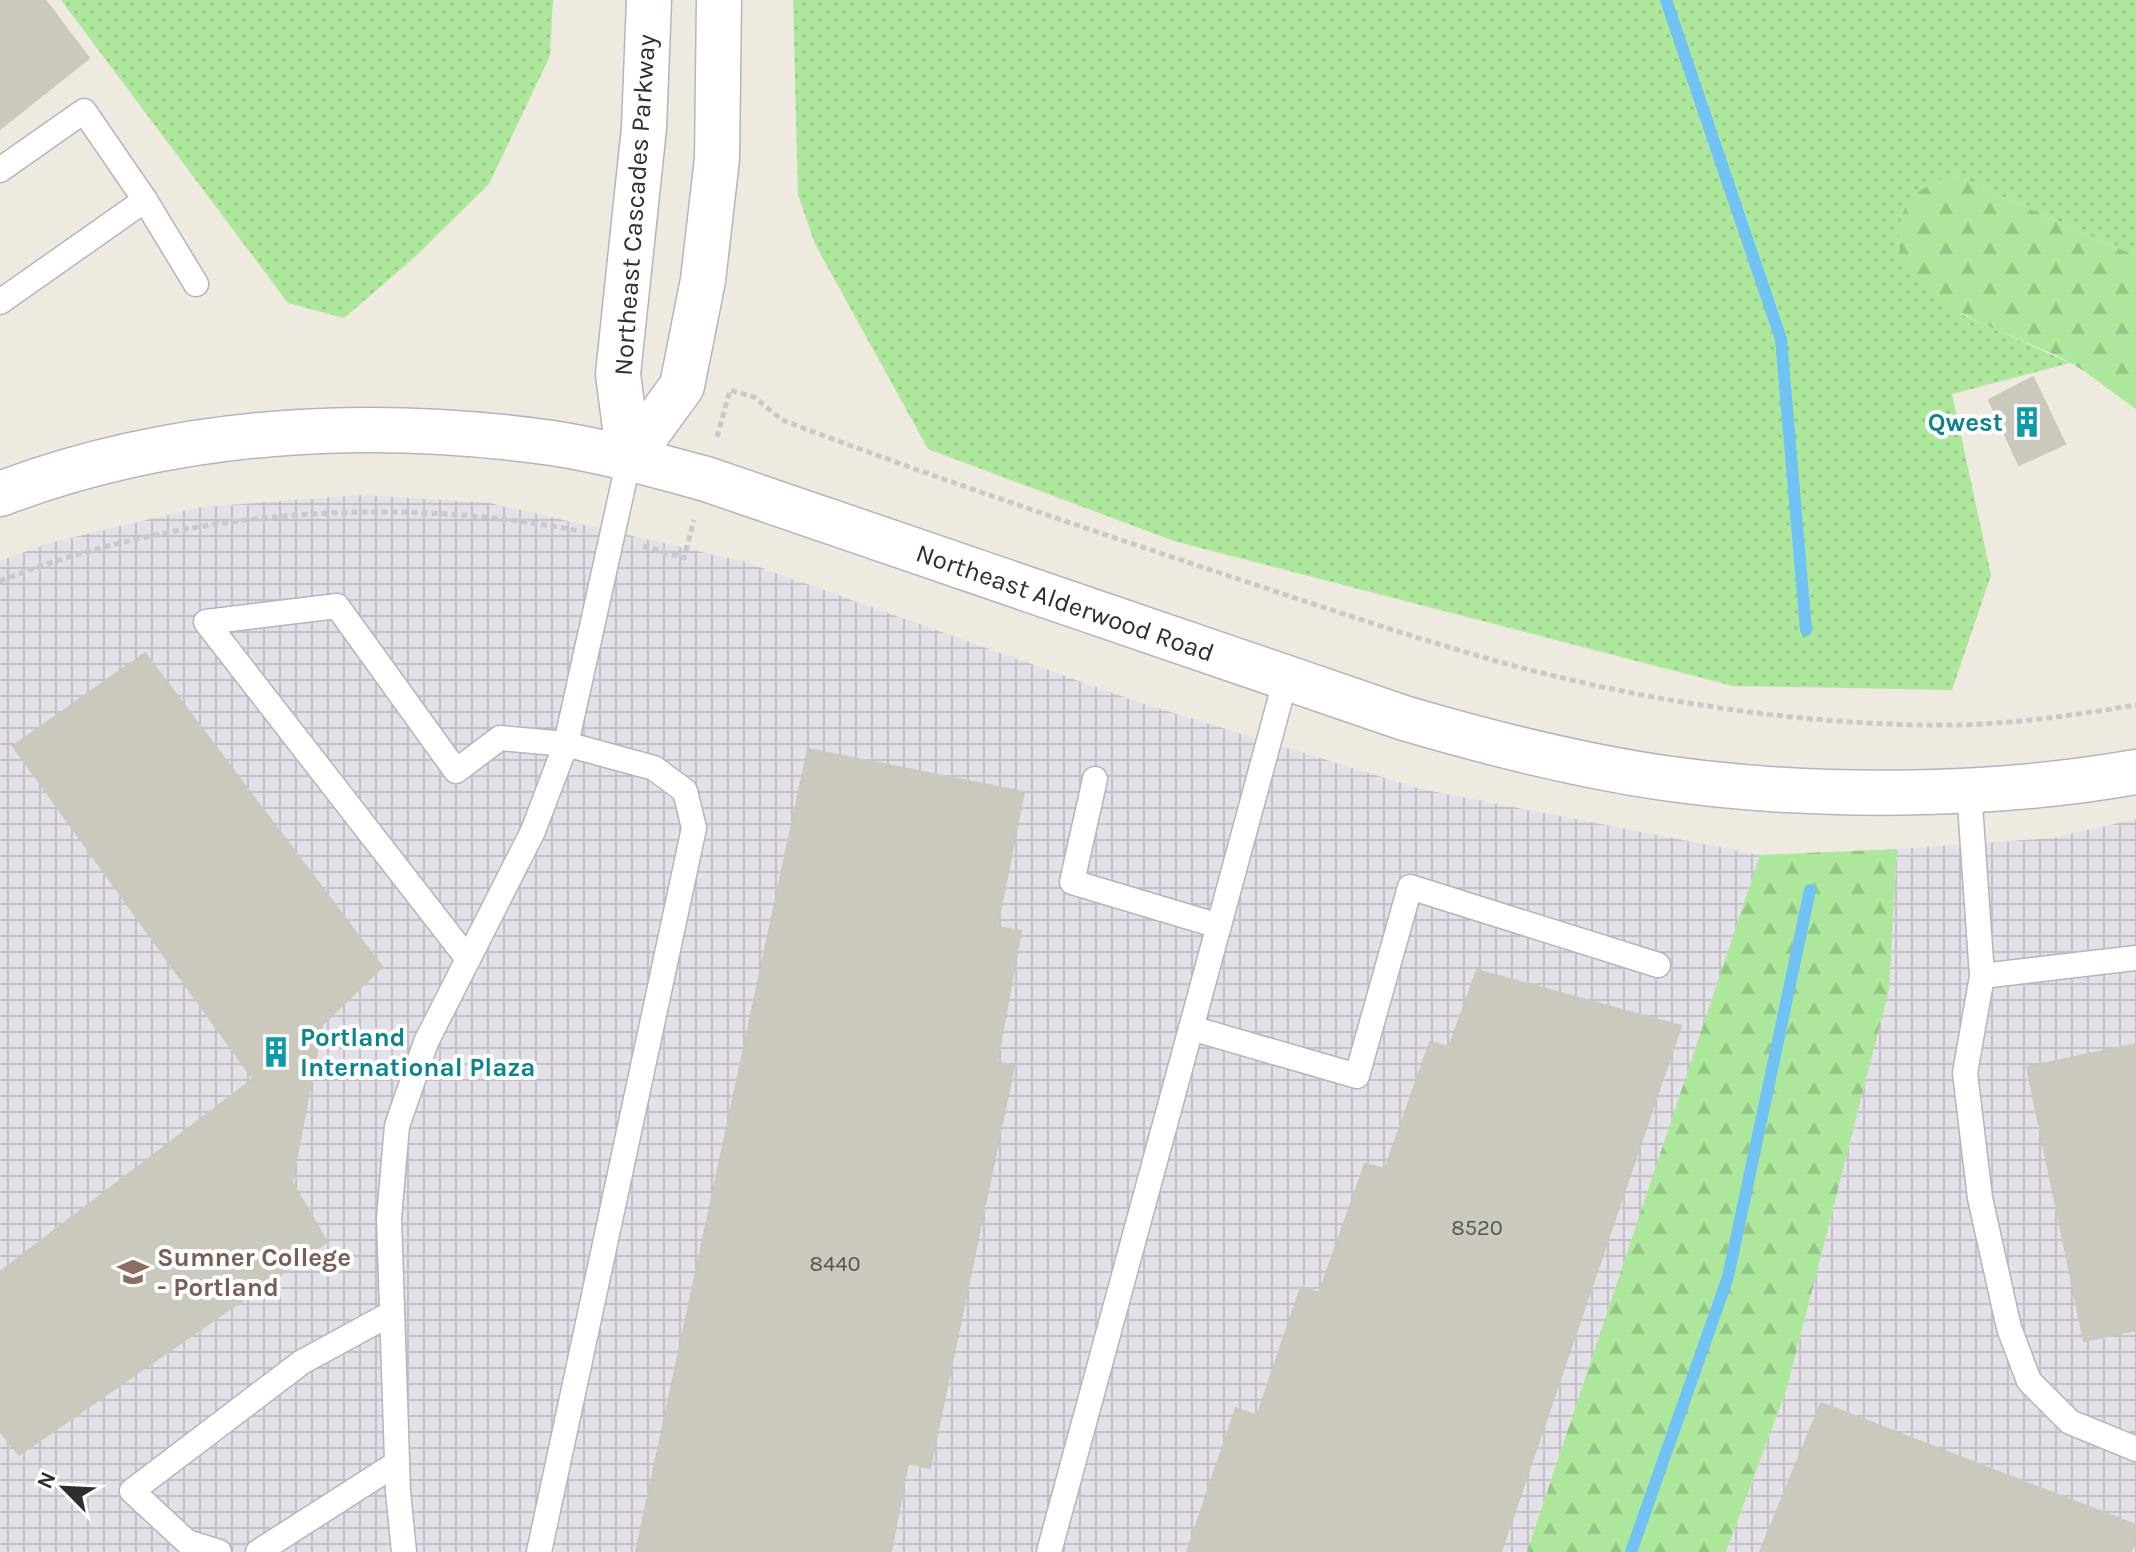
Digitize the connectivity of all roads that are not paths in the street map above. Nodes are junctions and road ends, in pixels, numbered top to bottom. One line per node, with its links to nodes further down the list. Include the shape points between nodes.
1 (649, 0): 7 (street, Northeast Cascades Parkway, via 644,128 618,374)
2 (719, 0): 7 (street, via 717,159 703,280 682,386)
3 (0, 170): 4 (lane, via 84,111)
4 (145, 200): 5 (lane); 6 (lane)
5 (196, 284)
6 (0, 302)
7 (629, 459): 8 (street, Northeast Alderwood Road, via 486,436 408,431 259,435 183,445); 9 (street, Northeast Alderwood Road, via 706,479); 10 (lane)
8 (0, 494)
9 (1286, 678): 13 (street, Northeast Alderwood Road, via 1488,743 1666,778 1835,790); 14 (lane)
10 (566, 744): 16 (lane, via 533,831); 16 (lane, via 500,738 456,771 337,606 206,622); 26 (lane, via 654,768 685,791 694,828)
11 (2136, 772): 13 (street, Northeast Alderwood Road)
12 (1095, 779): 14 (lane, via 1072,882)
13 (1969, 790): 18 (lane)
14 (1219, 926): 19 (lane)
15 (2136, 958): 18 (lane)
16 (468, 959): 20 (lane, via 426,1042 397,1126 389,1218)
17 (1658, 965): 19 (lane, via 1410,887 1357,1076)
18 (1982, 976): 21 (lane, via 1965,1073 1980,1198 2009,1328 2029,1381 2070,1422)
19 (1191, 1028): 27 (lane)
20 (392, 1313): 22 (lane); 23 (lane, via 302,1362 132,1491 187,1542)
21 (2136, 1449)
22 (397, 1463): 24 (lane); 25 (lane)
23 (219, 1552)
24 (258, 1552)
25 (404, 1552)
26 (539, 1552)
27 (1049, 1552)

